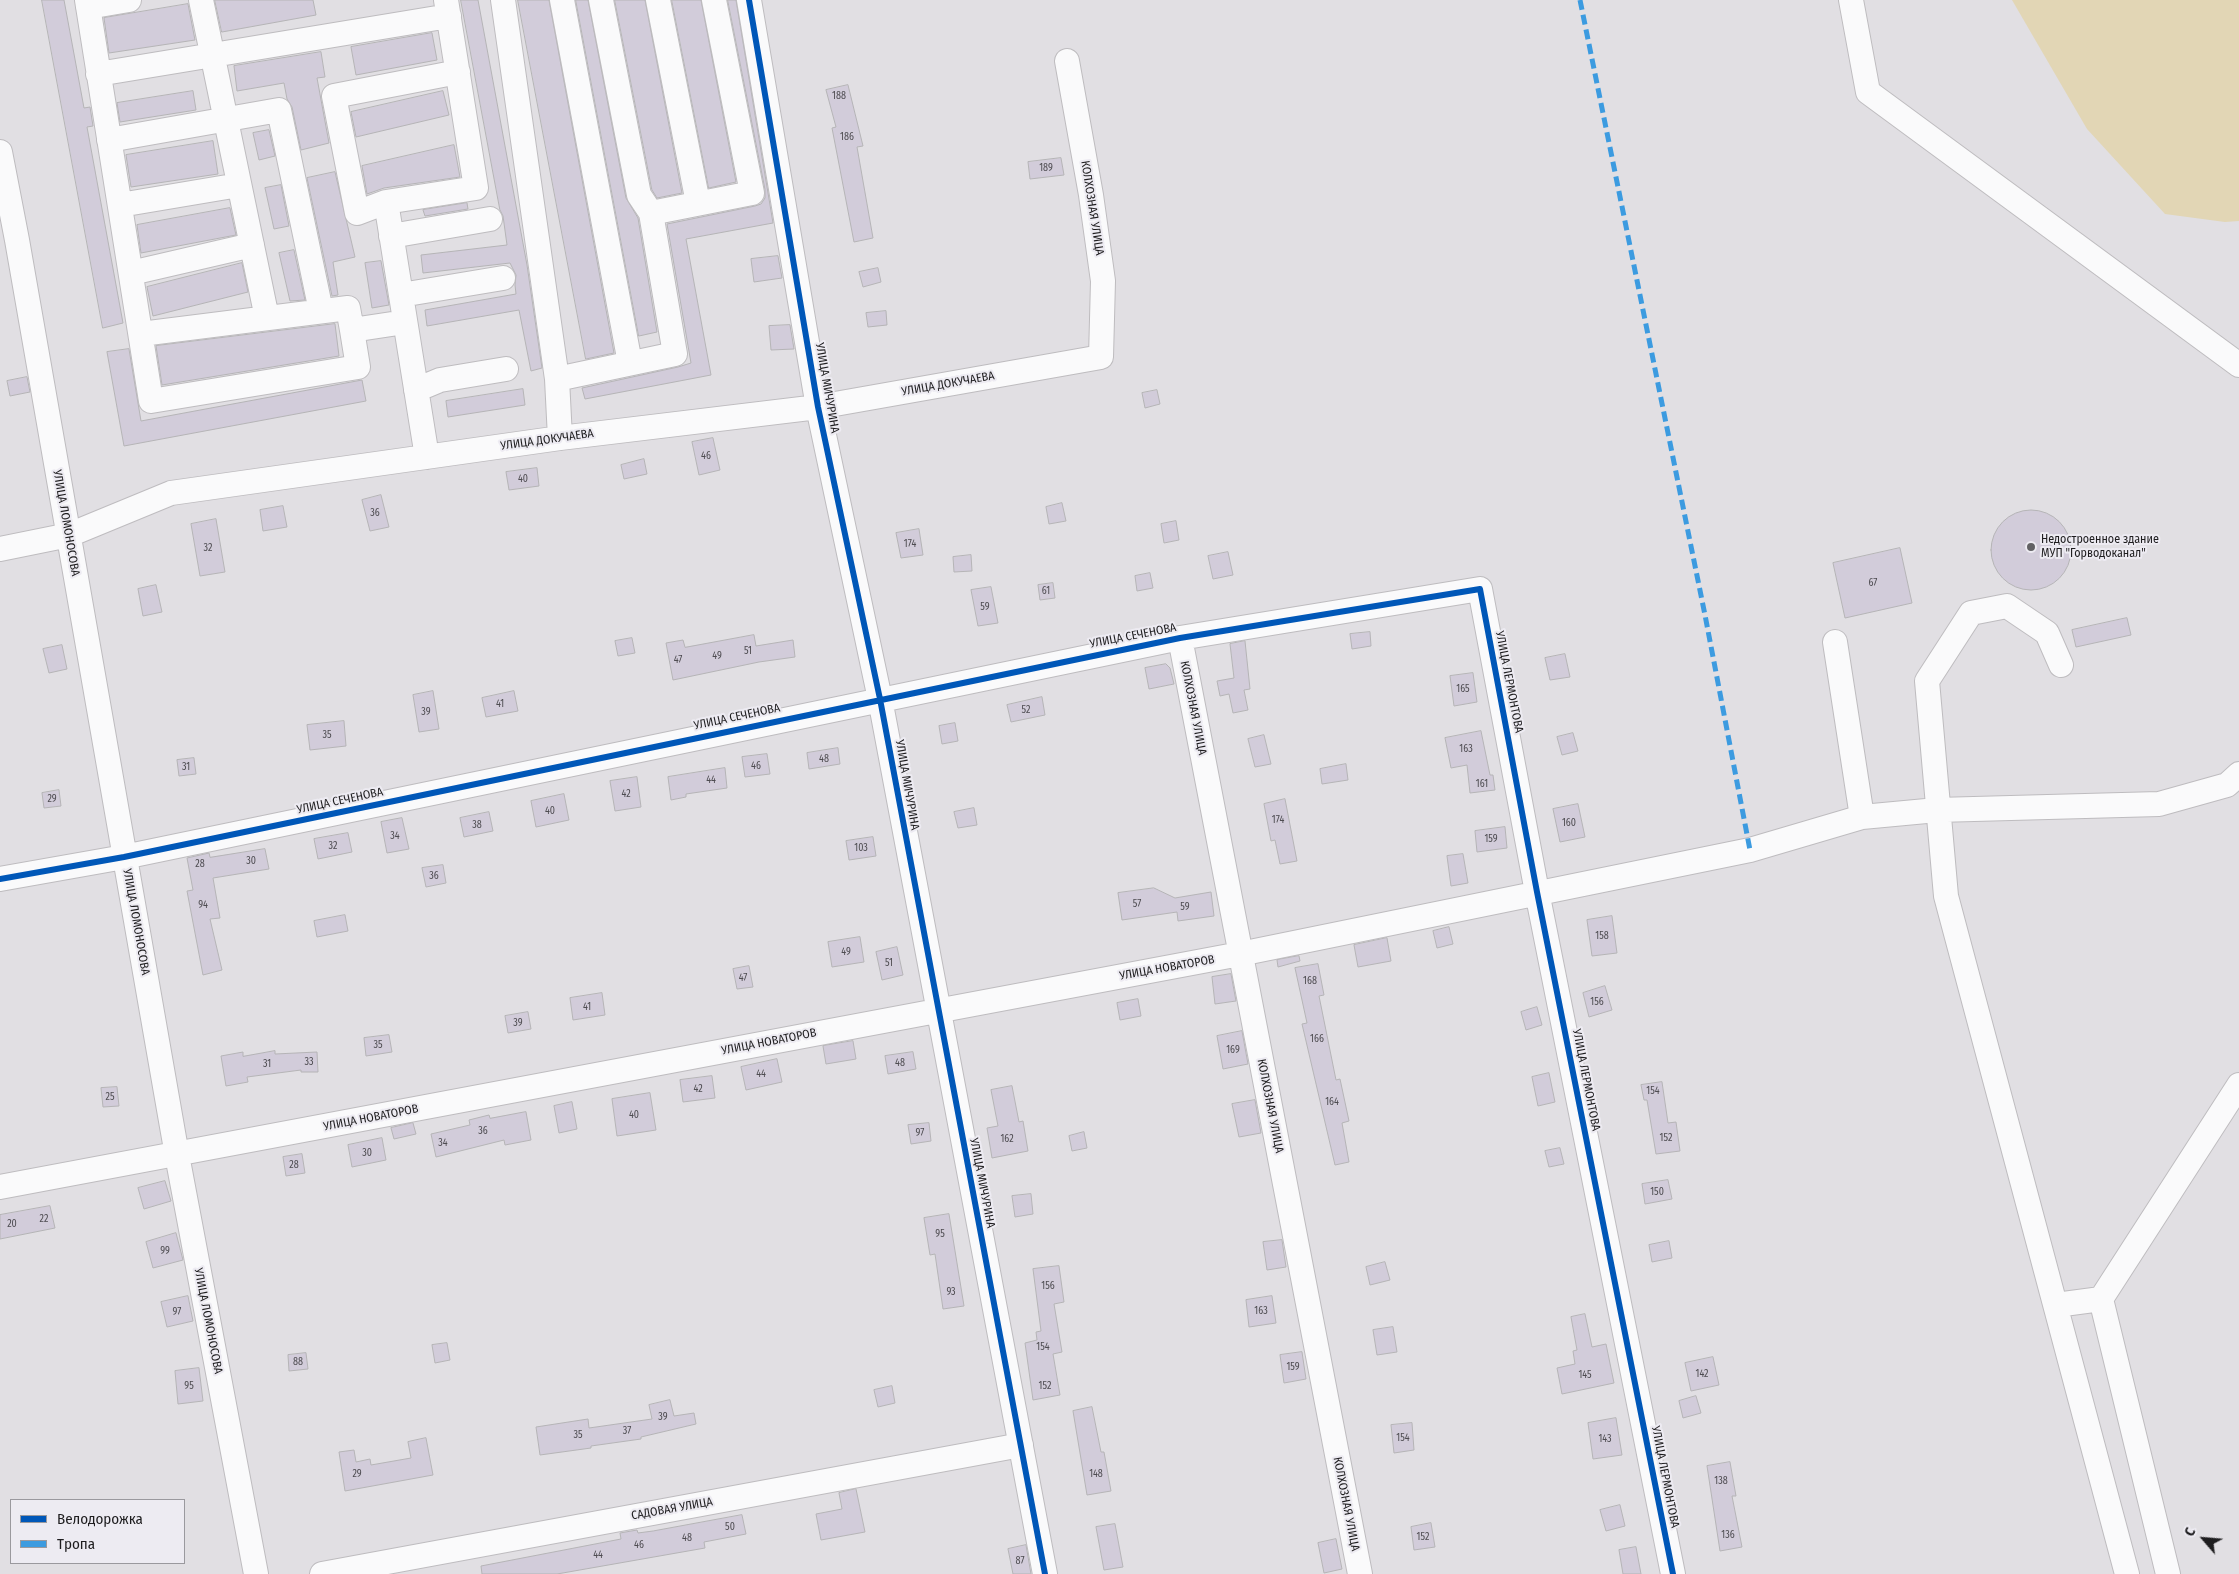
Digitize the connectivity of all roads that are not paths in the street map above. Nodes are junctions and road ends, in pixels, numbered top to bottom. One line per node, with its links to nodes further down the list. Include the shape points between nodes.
1 (129, 0): 10 (street)
2 (201, 0): 12 (street)
3 (503, 0): 40 (street)
4 (562, 0): 37 (street)
5 (601, 0): 23 (street, via 639,194)
6 (658, 0): 21 (street)
7 (714, 0): 21 (street, via 752,193)
8 (750, 0): 42 (street, УЛИЦА МИЧУРИНА)
9 (1851, 0): 38 (street, via 1868,92)
10 (87, 4): 15 (street)
11 (447, 8): 12 (street); 14 (street)
12 (212, 55): 15 (street); 16 (street)
13 (1067, 61): 36 (street, КОЛХОЗНАЯ УЛИЦА, via 1103,281)
14 (458, 72): 20 (street, via 476,188); 20 (street, via 334,96 357,213)
15 (98, 74): 17 (street)
16 (226, 120): 17 (street); 19 (street); 31 (street, via 279,110)
17 (109, 140): 22 (street)
18 (0, 152): 26 (street, УЛИЦА ЛОМОНОСОВА)
19 (239, 185): 22 (street); 27 (street)
20 (386, 202): 25 (street)
21 (698, 204): 23 (street)
22 (120, 205): 28 (street)
23 (651, 212): 37 (street, via 675,354)
24 (490, 219): 25 (street)
25 (391, 236): 30 (street)
26 (9, 241): 45 (street, УЛИЦА ЛОМОНОСОВА)
27 (252, 245): 28 (street); 32 (street)
28 (131, 273): 35 (street)
29 (503, 278): 30 (street)
30 (401, 296): 33 (street)
31 (321, 311): 32 (street); 34 (street, via 348,308)
32 (267, 318): 35 (street)
33 (405, 322): 34 (street); 41 (street)
34 (352, 330): 35 (street, via 358,367 151,401)
35 (141, 334)
36 (1101, 357): 42 (street, УЛИЦА ДОКУЧАЕВА)
37 (630, 363): 40 (street)
38 (2239, 365)
39 (506, 369): 41 (street, via 440,380)
40 (557, 379): 43 (street)
41 (416, 390): 44 (street)
42 (818, 407): 43 (street, УЛИЦА ДОКУЧАЕВА); 51 (street, УЛИЦА МИЧУРИНА)
43 (560, 438): 44 (street, УЛИЦА ДОКУЧАЕВА)
44 (427, 457): 45 (street, УЛИЦА ДОКУЧАЕВА, via 172,493)
45 (69, 535): 46 (street, УЛИЦА ДОКУЧАЕВА); 55 (street, УЛИЦА ЛОМОНОСОВА)
46 (0, 549)
47 (1480, 589): 48 (street, УЛИЦА СЕЧЕНОВА); 57 (street, УЛИЦА ЛЕРМОНТОВА)
48 (1180, 638): 51 (street, УЛИЦА СЕЧЕНОВА); 58 (street, КОЛХОЗНАЯ УЛИЦА)
49 (1835, 642): 54 (street)
50 (2061, 665): 53 (street, via 2047,633 2007,606 1971,613 1927,681)
51 (880, 699): 55 (street, УЛИЦА СЕЧЕНОВА); 59 (street, УЛИЦА МИЧУРИНА)
52 (2239, 774): 53 (street, УЛИЦА НОВАТОРОВ, via 2227,785 2158,804)
53 (1937, 810): 54 (street, УЛИЦА НОВАТОРОВ); 64 (street, via 1946,896)
54 (1862, 816): 57 (street, УЛИЦА НОВАТОРОВ, via 1750,850)
55 (124, 857): 56 (street, УЛИЦА СЕЧЕНОВА); 61 (street, УЛИЦА ЛОМОНОСОВА)
56 (0, 879)
57 (1537, 892): 58 (street, УЛИЦА НОВАТОРОВ); 70 (street, УЛИЦА ЛЕРМОНТОВА)
58 (1240, 954): 59 (street, УЛИЦА НОВАТОРОВ); 69 (street, КОЛХОЗНАЯ УЛИЦА)
59 (938, 1010): 61 (street, УЛИЦА НОВАТОРОВ); 65 (street, УЛИЦА МИЧУРИНА)
60 (2239, 1086): 63 (street)
61 (177, 1155): 62 (street, УЛИЦА НОВАТОРОВ); 66 (street, УЛИЦА ЛОМОНОСОВА)
62 (0, 1187)
63 (2101, 1299): 64 (street); 72 (street)
64 (2056, 1305): 71 (street)
65 (1021, 1445): 67 (street, САДОВАЯ УЛИЦА); 68 (street, УЛИЦА МИЧУРИНА)
66 (256, 1574)
67 (322, 1574)
68 (1045, 1574)
69 (1360, 1574)
70 (1673, 1574)
71 (2127, 1574)
72 (2168, 1574)

